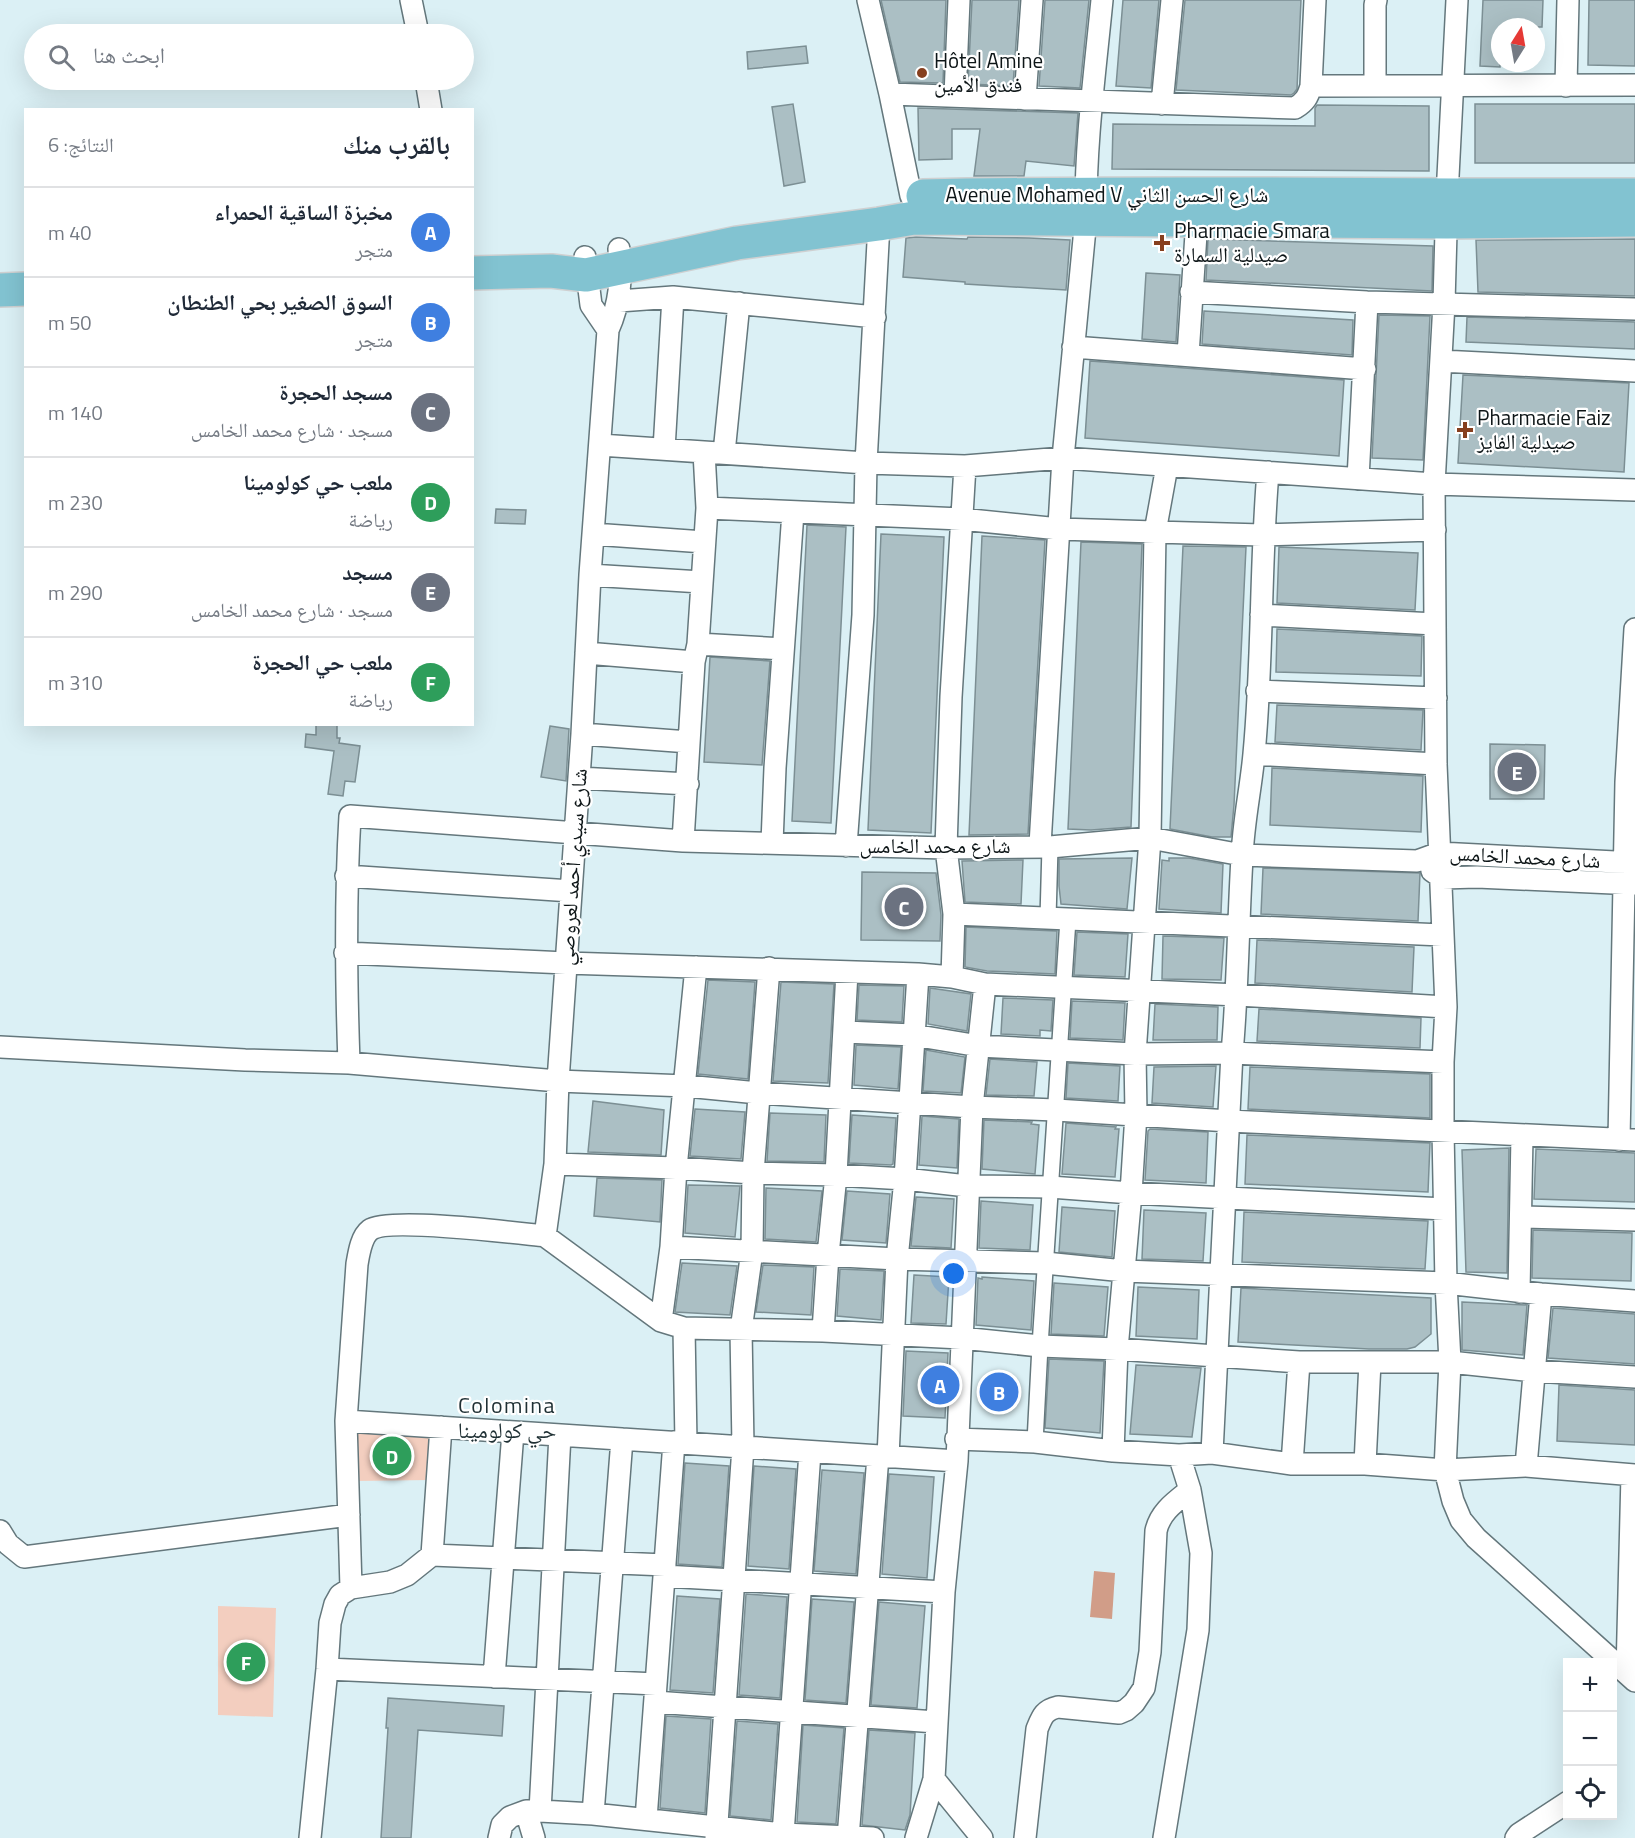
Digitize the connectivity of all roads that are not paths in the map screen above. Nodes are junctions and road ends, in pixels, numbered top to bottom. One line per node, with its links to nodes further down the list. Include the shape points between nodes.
1 (411, 0): 11 (street)
2 (868, 0): 18 (street)
3 (959, 0): 19 (street)
4 (1032, 0): 20 (street)
5 (1102, 0): 21 (street)
6 (1172, 0): 22 (street)
7 (1315, 0): 12 (street)
8 (1376, 0): 13 (street)
9 (1457, 0): 14 (street)
10 (1568, 0): 15 (street)
11 (416, 24)
12 (1311, 86): 13 (street); 22 (street, via 1308,97 1295,108)
13 (1375, 86): 14 (street)
14 (1453, 86): 15 (street); 27 (street)
15 (1566, 86): 16 (street)
16 (1635, 86)
17 (428, 90): 23 (street)
18 (890, 94): 19 (street); 25 (street)
19 (955, 96): 20 (street)
20 (1025, 99): 21 (street)
21 (1092, 102): 22 (street); 26 (street)
22 (1162, 104)
23 (431, 108)
24 (1635, 195): 27 (main road, Avenue Mohamed V شارع الحسن الثاني)
25 (911, 196): 26 (main road, Avenue Mohamed V شارع الحسن الثاني); 31 (main road, Avenue Mohamed V شارع الحسن الثاني, via 736,226)
26 (1086, 205): 27 (main road, Avenue Mohamed V شارع الحسن الثاني); 28 (main road, Avenue Mohamed V شارع الحسن الثاني); 30 (main road, Avenue Mohamed V شارع الحسن الثاني); 45 (street)
27 (1447, 209): 28 (main road, Avenue Mohamed V شارع الحسن الثاني); 29 (main road, Avenue Mohamed V شارع الحسن الثاني); 41 (street)
28 (1197, 219): 36 (street)
29 (1635, 220)
30 (879, 224): 31 (main road, Avenue Mohamed V شارع الحسن الثاني); 43 (street)
31 (620, 259): 32 (main road, Avenue Mohamed V شارع الحسن الثاني); 38 (street, شارع سيدي أحمد لعروصي)
32 (585, 266): 33 (main road, Avenue Mohamed V شارع الحسن الثاني); 44 (street, via 591,305)
33 (474, 273)
34 (24, 289): 35 (main road)
35 (0, 290)
36 (1191, 292): 39 (street); 46 (street)
37 (673, 297): 38 (street); 40 (street); 51 (street)
38 (619, 301): 44 (street, شارع سيدي أحمد لعروصي)
39 (1368, 302): 41 (street); 48 (street)
40 (739, 303): 43 (street); 52 (street)
41 (1444, 303): 42 (street); 47 (street)
42 (1635, 309)
43 (875, 317): 54 (street)
44 (608, 330): 50 (street, شارع سيدي أحمد لعروصي)
45 (1073, 346): 46 (street); 53 (street)
46 (1188, 356): 48 (street)
47 (1442, 361): 49 (street); 59 (street)
48 (1365, 369): 58 (street)
49 (1635, 371)
50 (600, 445): 51 (street); 68 (street, شارع سيدي أحمد لعروصي)
51 (664, 449): 52 (street)
52 (714, 453): 54 (street); 61 (street)
53 (1063, 458): 55 (street); 56 (street); 65 (street)
54 (866, 463): 55 (street); 63 (street)
55 (965, 466): 64 (street)
56 (1167, 466): 57 (street); 67 (street)
57 (1268, 472): 58 (street); 69 (street)
58 (1358, 479): 59 (street)
59 (1434, 484): 60 (street); 66 (street)
60 (1635, 490)
61 (706, 508): 62 (street); 70 (street)
62 (793, 512): 63 (street); 77 (street)
63 (864, 516): 64 (street); 92 (street, via 863,615)
64 (962, 519): 65 (street); 94 (street)
65 (1059, 529): 67 (street); 93 (street)
66 (1435, 530): 69 (street); 74 (street)
67 (1155, 532): 69 (street); 89 (street)
68 (593, 534): 70 (street); 71 (street, شارع سيدي أحمد لعروصي)
69 (1262, 535): 73 (street)
70 (704, 542): 72 (street)
71 (590, 575): 72 (street); 78 (street, شارع سيدي أحمد لعروصي)
72 (700, 582): 79 (street)
73 (1261, 615): 74 (street); 80 (street)
74 (1435, 624): 81 (street)
75 (1635, 629): 76 (street)
76 (1635, 640): 98 (street, via 1626,782)
77 (783, 649): 79 (street); 91 (street)
78 (586, 653): 79 (street); 82 (street, شارع سيدي أحمد لعروصي)
79 (696, 653): 83 (street)
80 (1257, 691): 81 (street); 84 (street)
81 (1436, 698): 85 (street)
82 (582, 735): 83 (street); 86 (street, شارع سيدي أحمد لعروصي)
83 (689, 742): 87 (street)
84 (1254, 754): 85 (street); 96 (street)
85 (1436, 764): 95 (street)
86 (579, 778): 87 (street); 88 (street, شارع سيدي أحمد لعروصي)
87 (688, 784): 90 (street)
88 (574, 834): 90 (street, شارع محمد الخامس); 99 (street, شارع محمد الخامس, via 350,816); 101 (street, شارع سيدي أحمد لعروصي)
89 (1150, 838): 93 (street, شارع محمد الخامس); 96 (street, شارع محمد الخامس); 104 (street)
90 (683, 841): 91 (street, شارع محمد الخامس)
91 (772, 843): 92 (street, شارع محمد الخامس)
92 (846, 846): 94 (street, شارع محمد الخامس)
93 (1045, 846): 94 (street, شارع محمد الخامس); 103 (street)
94 (946, 848): 102 (street)
95 (1439, 853): 97 (street, شارع محمد الخامس); 98 (street, شارع محمد الخامس); 100 (street)
96 (1242, 855): 97 (street, شارع محمد الخامس); 105 (street)
97 (1417, 861): 100 (street, شارع محمد الخامس)
98 (1630, 873): 100 (street); 139 (street)
99 (346, 876): 101 (street); 107 (street)
100 (1442, 878): 106 (street)
101 (571, 891): 108 (street, شارع سيدي أحمد لعروصي)
102 (954, 914): 103 (street); 113 (street)
103 (1058, 919): 104 (street); 115 (street)
104 (1144, 923): 105 (street); 116 (street)
105 (1240, 926): 106 (street); 117 (street)
106 (1442, 935): 118 (street)
107 (345, 953): 108 (street); 127 (street)
108 (566, 963): 109 (street); 128 (street, شارع سيدي أحمد لعروصي)
109 (696, 967): 110 (street); 129 (street)
110 (769, 968): 111 (street); 130 (street)
111 (847, 972): 112 (street); 119 (street)
112 (918, 974): 113 (street); 120 (street)
113 (952, 977): 114 (street)
114 (985, 984): 115 (street); 121 (street)
115 (1063, 988): 116 (street); 123 (street)
116 (1138, 991): 117 (street); 125 (street)
117 (1238, 995): 118 (street); 124 (street)
118 (1446, 1007): 126 (street)
119 (845, 1032): 120 (street); 131 (street)
120 (913, 1035): 121 (street); 132 (street)
121 (979, 1046): 123 (street); 133 (street)
122 (0, 1047): 127 (street)
123 (1060, 1049): 125 (street); 134 (street)
124 (1232, 1053): 125 (street); 126 (street); 136 (street)
125 (1134, 1054): 135 (street)
126 (1443, 1062): 137 (street)
127 (349, 1063): 128 (street)
128 (558, 1081): 129 (street); 140 (street, شارع سيدي أحمد لعروصي)
129 (686, 1086): 130 (street); 141 (street)
130 (758, 1093): 131 (street); 142 (street)
131 (840, 1097): 132 (street); 143 (street)
132 (909, 1104): 133 (street); 144 (street)
133 (972, 1107): 134 (street); 145 (street)
134 (1056, 1110): 135 (street); 146 (street)
135 (1136, 1114): 136 (street); 147 (street)
136 (1229, 1121): 137 (street); 148 (street)
137 (1443, 1131): 138 (street); 149 (street)
138 (1522, 1136): 139 (street); 150 (street)
139 (1627, 1140)
140 (555, 1164): 141 (street); 152 (street, شارع سيدي أحمد لعروصي)
141 (676, 1168): 142 (street); 153 (street)
142 (753, 1173): 143 (street); 154 (street)
143 (836, 1175): 144 (street); 155 (street)
144 (905, 1179): 145 (street); 156 (street)
145 (967, 1186): 146 (street); 157 (street)
146 (1050, 1187): 147 (street); 158 (street)
147 (1131, 1193): 148 (street); 159 (street)
148 (1224, 1196): 149 (street); 160 (street)
149 (1444, 1209): 161 (street)
150 (1522, 1217): 151 (street); 162 (street)
151 (1635, 1220)
152 (544, 1236): 165 (street); 179 (street, via 402,1224 377,1226 368,1232 357,1264)
153 (671, 1247): 154 (street); 165 (street)
154 (752, 1251): 155 (street); 167 (street)
155 (828, 1255): 156 (street); 168 (street)
156 (897, 1259): 157 (street); 169 (street)
157 (965, 1261): 158 (street); 170 (street)
158 (1046, 1263): 159 (street); 171 (street)
159 (1124, 1271): 160 (street); 172 (street)
160 (1221, 1274): 161 (street); 173 (street)
161 (1446, 1283): 162 (street); 176 (street)
162 (1519, 1292): 163 (street)
163 (1540, 1294): 164 (street); 177 (street)
164 (1635, 1301)
165 (661, 1321): 166 (street)
166 (684, 1328): 167 (street); 186 (street)
167 (741, 1330): 168 (street); 187 (street)
168 (824, 1331): 169 (street)
169 (893, 1335): 170 (street); 192 (street)
170 (961, 1338): 171 (street); 184 (street)
171 (1040, 1346): 172 (street); 185 (street)
172 (1117, 1348): 173 (street); 188 (street)
173 (1217, 1356): 174 (street); 190 (street)
174 (1299, 1362): 175 (street); 194 (street)
175 (1371, 1362): 176 (street); 195 (street)
176 (1450, 1362): 177 (street); 197 (street)
177 (1534, 1371): 178 (street); 196 (street)
178 (1635, 1377)
179 (346, 1420): 180 (street); 200 (street)
180 (441, 1427): 181 (street); 202 (street)
181 (513, 1432): 182 (street); 203 (street)
182 (560, 1435): 183 (street); 204 (street)
183 (622, 1439): 186 (street); 205 (street)
184 (956, 1439): 185 (street); 193 (street)
185 (1035, 1442): 188 (street)
186 (680, 1443): 187 (street); 206 (street)
187 (743, 1447): 189 (street); 207 (street)
188 (1113, 1451): 191 (street)
189 (810, 1452): 192 (street); 208 (street)
190 (1212, 1453): 191 (street); 194 (street)
191 (1179, 1455): 199 (street)
192 (883, 1456): 193 (street); 209 (street)
193 (957, 1461): 211 (street)
194 (1292, 1464): 195 (street)
195 (1365, 1464): 197 (street)
196 (1526, 1466): 197 (street); 198 (street)
197 (1445, 1470): 214 (street, via 1461,1520 1476,1538)
198 (1633, 1475): 214 (street)
199 (1190, 1490): 236 (street, via 1168,1507 1157,1525 1150,1652 1144,1688 1134,1703 1119,1713 1058,1707 1043,1714 1037,1729); 237 (street, via 1201,1553 1198,1630)
200 (349, 1515): 201 (street, via 24,1557); 210 (street)
201 (0, 1531)
202 (432, 1554): 203 (street); 210 (street, via 407,1575)
203 (503, 1558): 204 (street); 213 (street)
204 (553, 1560): 205 (street); 215 (street)
205 (612, 1563): 206 (street); 216 (street)
206 (664, 1571): 207 (street); 217 (street)
207 (734, 1580): 208 (street); 218 (street)
208 (801, 1584): 209 (street); 219 (street)
209 (868, 1587): 211 (street); 220 (street)
210 (351, 1588): 212 (street, via 335,1604)
211 (944, 1592): 221 (street)
212 (327, 1669): 213 (street); 229 (street)
213 (494, 1677): 215 (street)
214 (1631, 1677)
215 (547, 1679): 216 (street); 224 (street)
216 (603, 1682): 217 (street); 225 (street)
217 (655, 1693): 218 (street); 226 (street)
218 (725, 1708): 219 (street); 227 (street)
219 (791, 1713): 220 (street); 228 (street)
220 (857, 1718): 221 (street); 232 (street)
221 (936, 1722): 222 (street)
222 (934, 1779): 234 (street); 235 (street)
223 (1563, 1805): 238 (street)
224 (533, 1811): 225 (street); 230 (street, via 510,1817 502,1825); 231 (street)
225 (593, 1814): 226 (street)
226 (646, 1820): 227 (street)
227 (717, 1833): 228 (street)
228 (783, 1834): 232 (street)
229 (310, 1838)
230 (499, 1838)
231 (534, 1838)
232 (848, 1838): 233 (street)
233 (873, 1838)
234 (916, 1838)
235 (982, 1838)
236 (1025, 1838)
237 (1164, 1838)
238 (1516, 1838)

